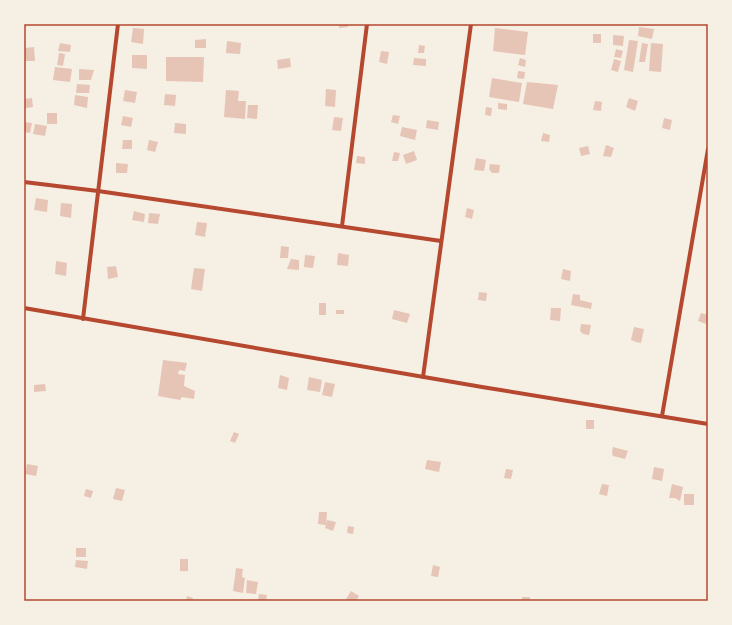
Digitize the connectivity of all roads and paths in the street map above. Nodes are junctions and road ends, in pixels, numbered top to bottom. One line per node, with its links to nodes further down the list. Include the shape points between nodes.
1 (118, 24): 6 (street)
2 (368, 24): 7 (street)
3 (471, 24): 8 (street)
4 (708, 150): 12 (street)
5 (24, 182): 6 (street)
6 (98, 191): 7 (street); 10 (street)
7 (342, 226): 8 (street)
8 (441, 241): 11 (street)
9 (24, 308): 10 (street)
10 (83, 319): 11 (street)
11 (423, 377): 12 (street)
12 (662, 416): 13 (street)
13 (708, 424)

